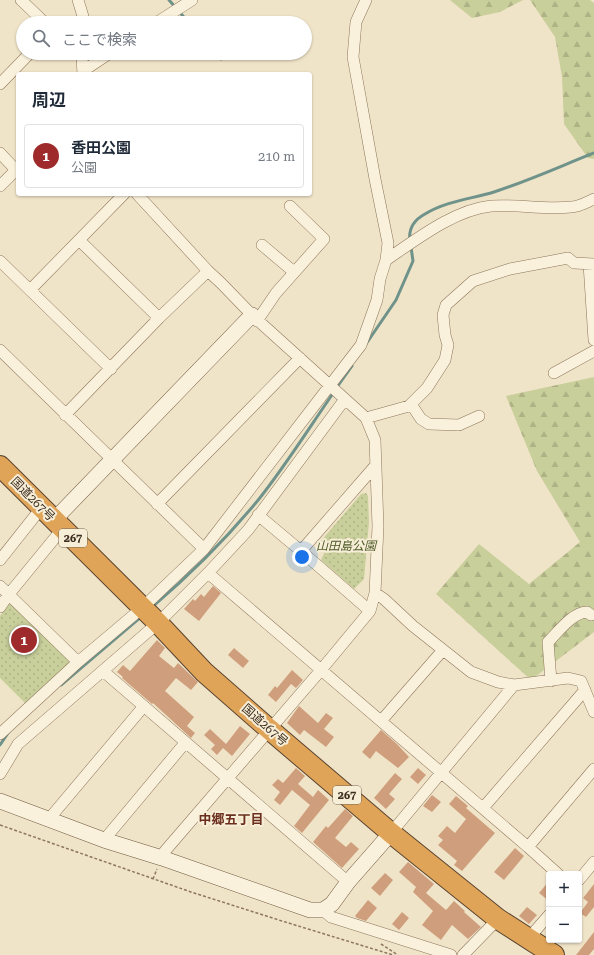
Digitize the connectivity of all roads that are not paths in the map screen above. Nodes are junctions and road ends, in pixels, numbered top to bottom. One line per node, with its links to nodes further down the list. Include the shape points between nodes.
1 (21, 0): 5 (street)
2 (78, 0): 6 (street)
3 (192, 0): 7 (street)
4 (366, 0): 23 (street, via 356,22 353,58 388,243)
5 (38, 16)
6 (83, 16)
7 (167, 16)
8 (23, 60): 12 (street)
9 (82, 60): 11 (street)
10 (100, 60): 11 (street)
11 (83, 72)
12 (0, 84)
13 (0, 153): 14 (street)
14 (16, 168)
15 (16, 170): 16 (street)
16 (0, 186)
17 (122, 196): 21 (street)
18 (139, 196): 26 (street)
19 (594, 199): 23 (street, via 572,207 491,206 467,212 439,226)
20 (290, 206): 27 (street, via 324,239)
21 (79, 240): 28 (street); 29 (street)
22 (262, 245): 27 (street)
23 (386, 260): 37 (street, via 380,278 378,300 361,345)
24 (0, 261): 28 (street)
25 (592, 264): 31 (street); 39 (street, via 574,263 568,258 510,269 473,281 446,305 443,315 448,345 445,360 427,388)
26 (208, 271): 29 (street); 30 (street)
27 (294, 272): 30 (street)
28 (30, 290): 35 (street)
29 (159, 318): 35 (street)
30 (254, 318): 34 (street); 43 (street)
31 (594, 340)
32 (0, 350): 40 (street)
33 (594, 351): 36 (street)
34 (300, 358): 37 (street); 46 (street)
35 (111, 369): 40 (street)
36 (554, 373)
37 (331, 386): 38 (street); 49 (street)
38 (342, 396): 42 (street); 47 (street)
39 (411, 404): 41 (street, via 421,419 429,424 459,425); 42 (street)
40 (65, 415): 43 (street)
41 (479, 416)
42 (366, 418): 45 (street, via 375,440)
43 (112, 459): 46 (street); 48 (street)
44 (0, 466): 48 (highway, 国道267号 / 267)
45 (375, 466): 50 (street); 54 (street, via 378,526)
46 (157, 504): 49 (street)
47 (258, 515): 50 (street); 52 (street, via 248,530)
48 (53, 518): 51 (street); 55 (street); 58 (highway, 国道267号 / 267)
49 (204, 549): 58 (street)
50 (302, 551): 57 (street)
51 (0, 560)
52 (208, 573): 58 (street); 62 (street)
53 (0, 586): 55 (street)
54 (374, 593): 57 (street); 60 (street)
55 (9, 594): 56 (street); 61 (street)
56 (0, 607)
57 (370, 611): 62 (street)
58 (149, 615): 61 (street); 63 (street); 70 (highway, 国道267号 / 267, via 204,672)
59 (591, 615): 64 (street, via 581,612 575,615 548,642)
60 (443, 650): 65 (street, via 471,672); 69 (street)
61 (78, 662): 71 (street)
62 (321, 670): 69 (street); 70 (street)
63 (103, 671): 67 (street); 75 (street, via 18,744)
64 (551, 681): 65 (street); 66 (street, via 568,678 581,681)
65 (514, 685): 74 (street)
66 (585, 690): 68 (street); 78 (street)
67 (144, 706): 72 (street); 79 (street)
68 (594, 712)
69 (381, 721): 74 (street)
70 (269, 730): 76 (street); 80 (highway, 国道267号 / 267)
71 (0, 734)
72 (185, 743): 76 (street); 81 (street)
73 (594, 769): 82 (street)
74 (441, 773): 78 (street); 80 (street)
75 (0, 774)
76 (228, 778): 83 (street, via 165,851); 87 (street)
77 (0, 801): 79 (street)
78 (483, 808): 82 (street)
79 (49, 819): 81 (street)
80 (391, 833): 87 (street); 90 (highway, 国道267号 / 267)
81 (104, 840): 83 (street)
82 (528, 847): 85 (street)
83 (162, 858): 88 (street, via 310,910)
84 (594, 862): 86 (street)
85 (555, 871)
86 (582, 876)
87 (348, 882): 88 (street, via 332,904)
88 (323, 910): 92 (street, via 331,917)
89 (546, 918): 91 (street)
90 (498, 919): 91 (highway, 国道267号 / 267); 93 (street)
91 (528, 939): 94 (highway, 国道267号 / 267)
92 (451, 955)
93 (462, 955)
94 (554, 955)

